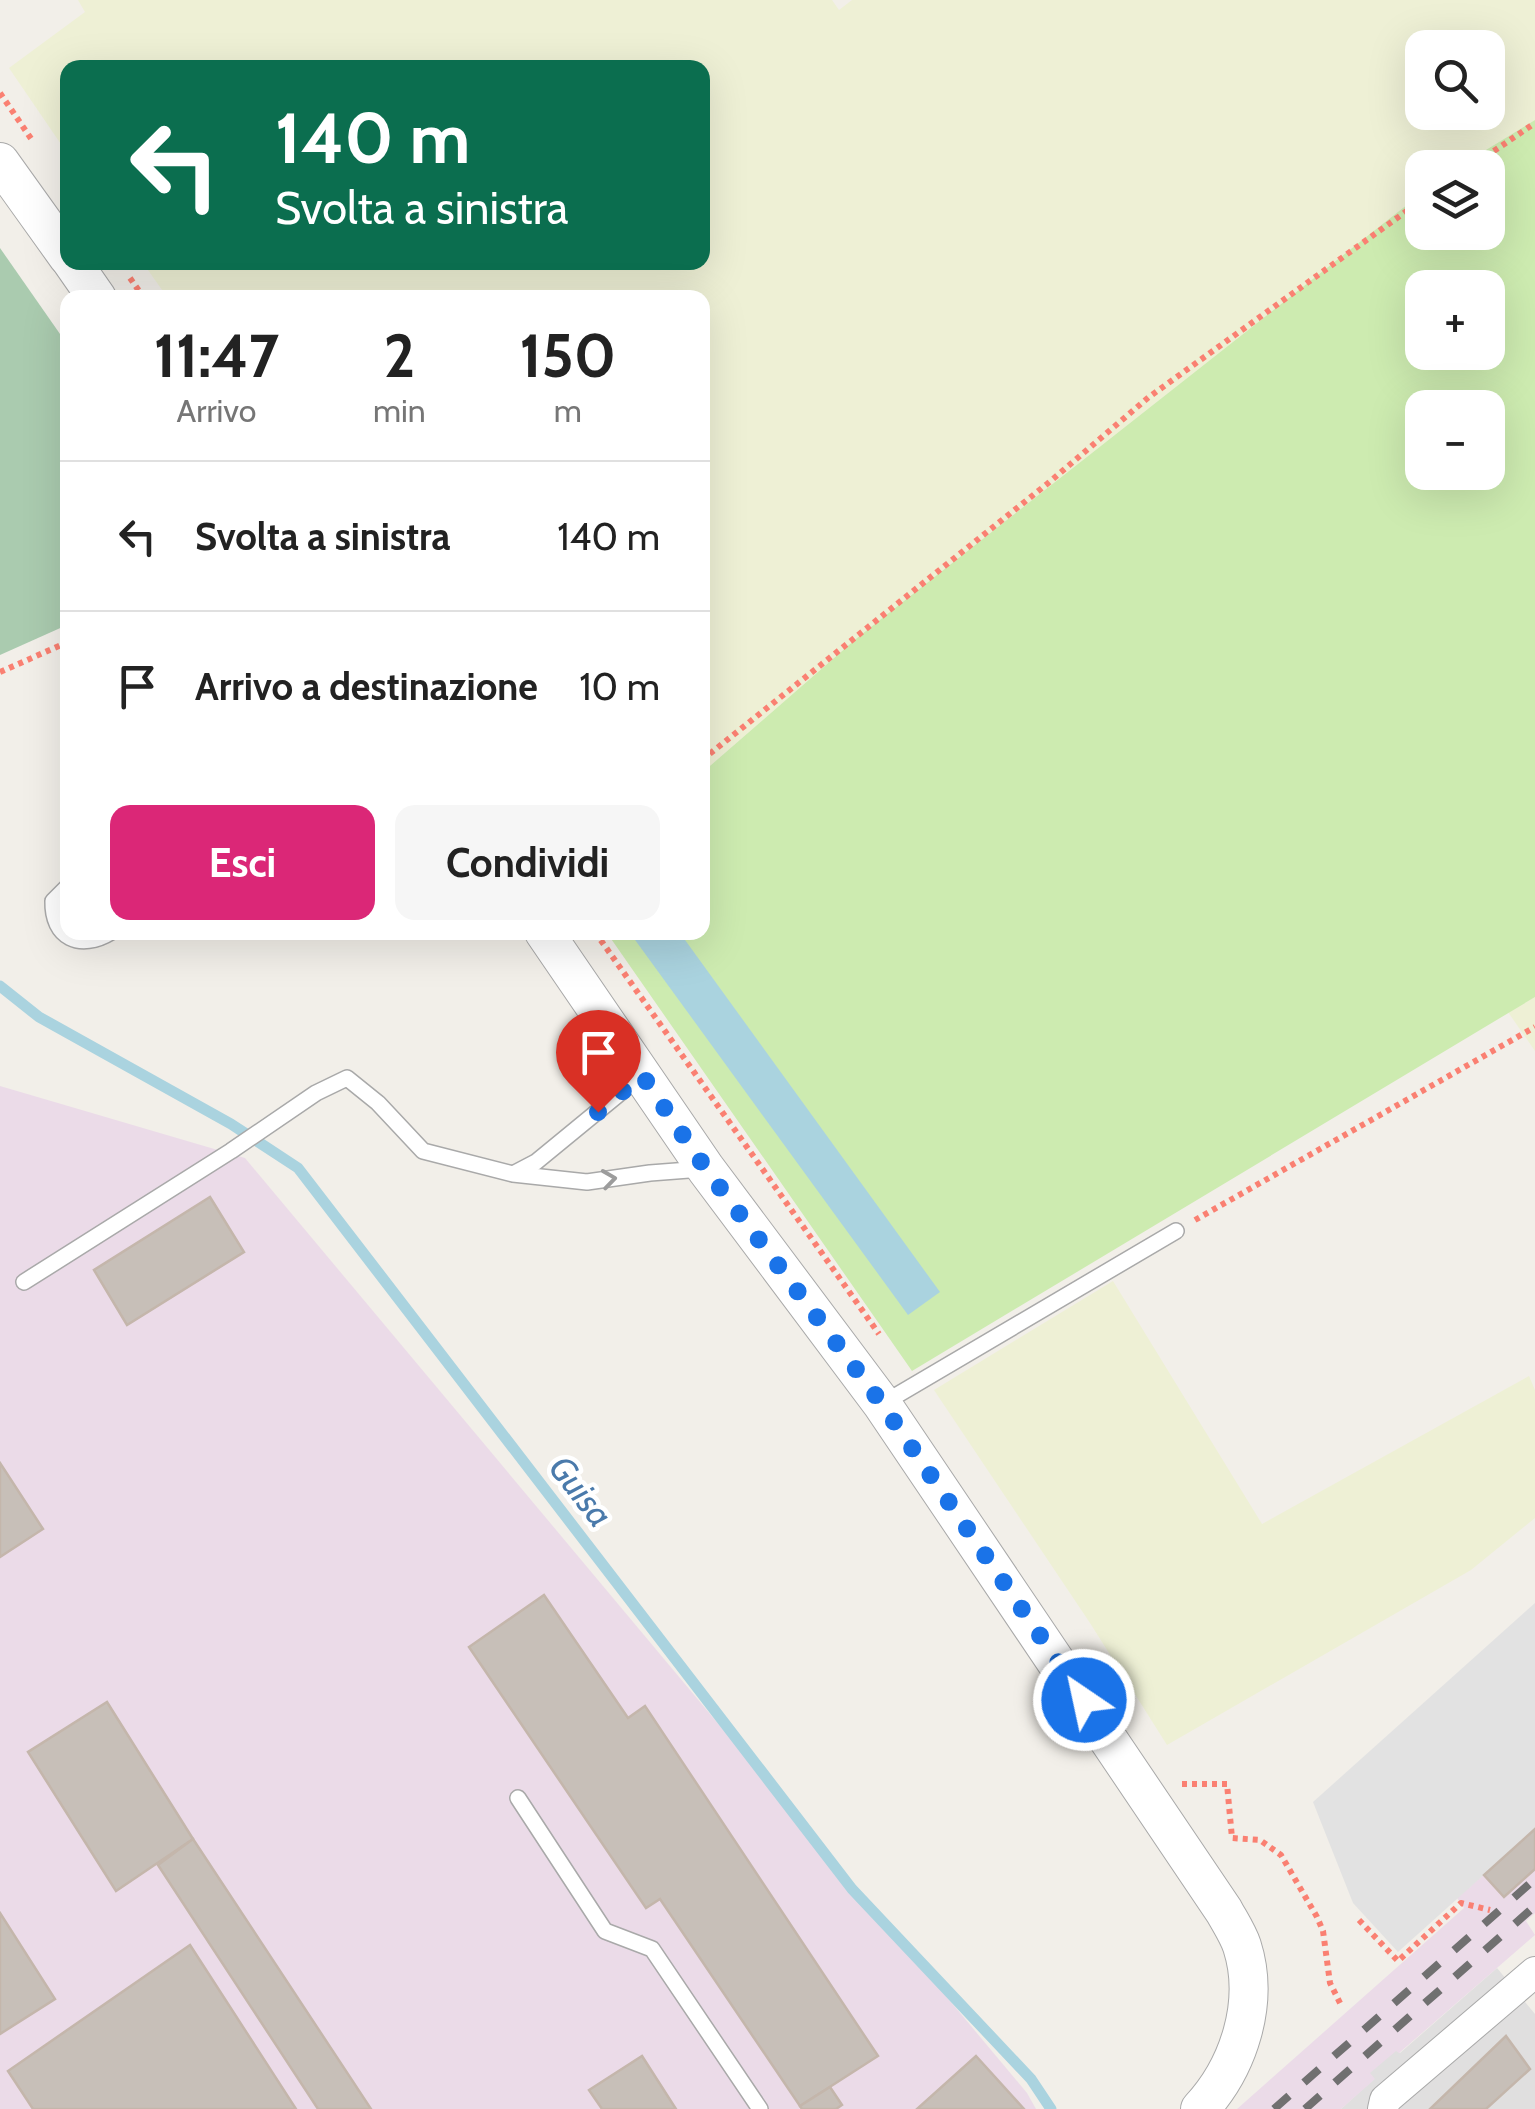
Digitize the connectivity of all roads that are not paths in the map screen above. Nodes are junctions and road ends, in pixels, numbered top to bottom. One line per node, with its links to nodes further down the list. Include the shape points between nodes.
1 (0, 162): 2 (street)
2 (60, 246)
3 (60, 894): 4 (lane, via 53,901)
4 (60, 926)
5 (549, 940): 6 (street)
6 (642, 1075): 7 (street); 8 (lane)
7 (706, 1169): 8 (lane, one-way to 7, via 587,1182); 11 (street)
8 (512, 1174): 10 (lane, via 422,1151 347,1078)
9 (1176, 1231): 11 (lane)
10 (24, 1282)
11 (882, 1404): 15 (street, via 1242,1944 1248,2006 1241,2038)
12 (518, 1798): 14 (lane, via 605,1932 652,1949)
13 (1535, 1972): 16 (street, via 1385,2100)
14 (760, 2109)
15 (1200, 2109)
16 (1384, 2109)

